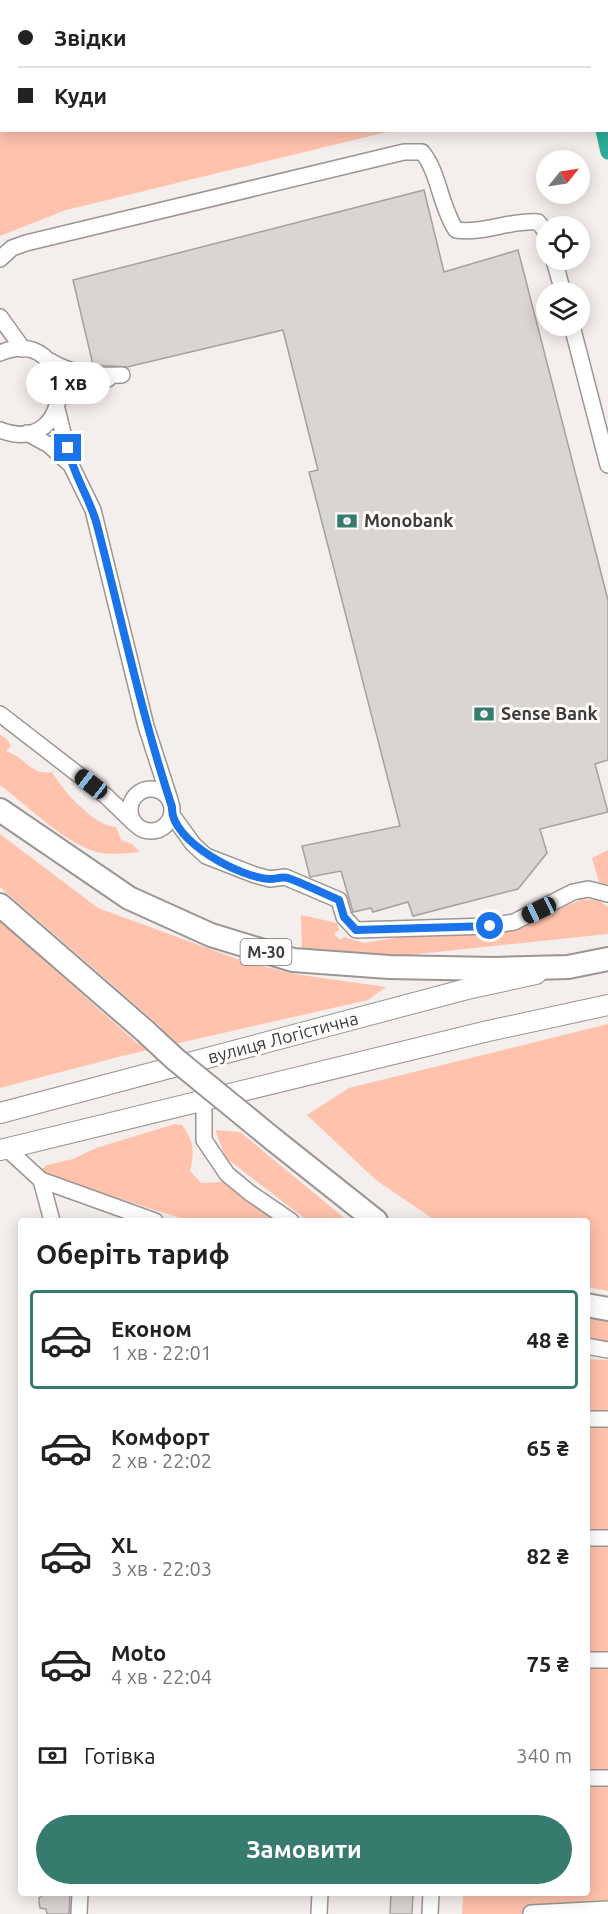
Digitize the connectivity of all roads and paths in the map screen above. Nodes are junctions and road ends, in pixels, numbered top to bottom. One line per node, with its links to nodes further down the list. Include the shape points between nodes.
1 (536, 222): 2 (street, via 522,221 472,232 456,230 446,216 429,160 422,153 404,152 26,243 12,248)
2 (0, 259)
3 (0, 317): 5 (street)
4 (575, 336): 12 (street)
5 (23, 349): 6 (street); 7 (street)
6 (0, 353)
7 (47, 360): 8 (street, via 56,371); 8 (street, via 73,372 122,375)
8 (58, 403): 10 (street, via 44,424); 11 (street)
9 (0, 430): 10 (street)
10 (27, 433): 11 (street, via 49,445)
11 (71, 465): 14 (street, via 93,510)
12 (608, 465)
13 (0, 714): 16 (street)
14 (154, 754): 15 (street, via 150,783); 17 (street)
15 (142, 791): 16 (street, via 129,798); 17 (street, via 159,790); 19 (street, via 131,804)
16 (106, 796): 19 (street)
17 (171, 807): 19 (street, via 170,821 160,830 146,831); 20 (street, via 193,844 206,856 270,879 285,877 339,900 344,917 356,930 490,926 513,922 573,892 588,888)
18 (0, 810): 23 (highway, М-30, via 129,898 211,935 293,960 389,967)
19 (135, 824)
20 (608, 894)
21 (0, 905): 32 (highway, bridge, via 175,1059)
22 (608, 959): 23 (highway, М-30)
23 (568, 967): 26 (main road, вулиця Логістична, via 467,989)
24 (608, 1005): 25 (main road)
25 (204, 1101): 27 (main road); 31 (street, via 204,1140 227,1173)
26 (0, 1113)
27 (3, 1149): 28 (street)
28 (40, 1180): 29 (street); 30 (street)
29 (50, 1218)
30 (143, 1218)
31 (287, 1218)
32 (371, 1218)
33 (590, 1306): 34 (highway)
34 (608, 1309)
35 (590, 1347): 36 (street)
36 (608, 1350)
37 (590, 1419): 38 (street)
38 (608, 1419)
39 (590, 1538): 40 (street)
40 (608, 1539)
41 (590, 1660): 42 (street)
42 (608, 1660)
43 (590, 1778): 44 (street)
44 (608, 1778)
45 (80, 1896): 50 (street)
46 (320, 1896): 51 (street)
47 (431, 1896): 52 (street)
48 (608, 1909): 49 (street)
49 (531, 1913)
50 (79, 1914)
51 (319, 1914)
52 (430, 1914)

